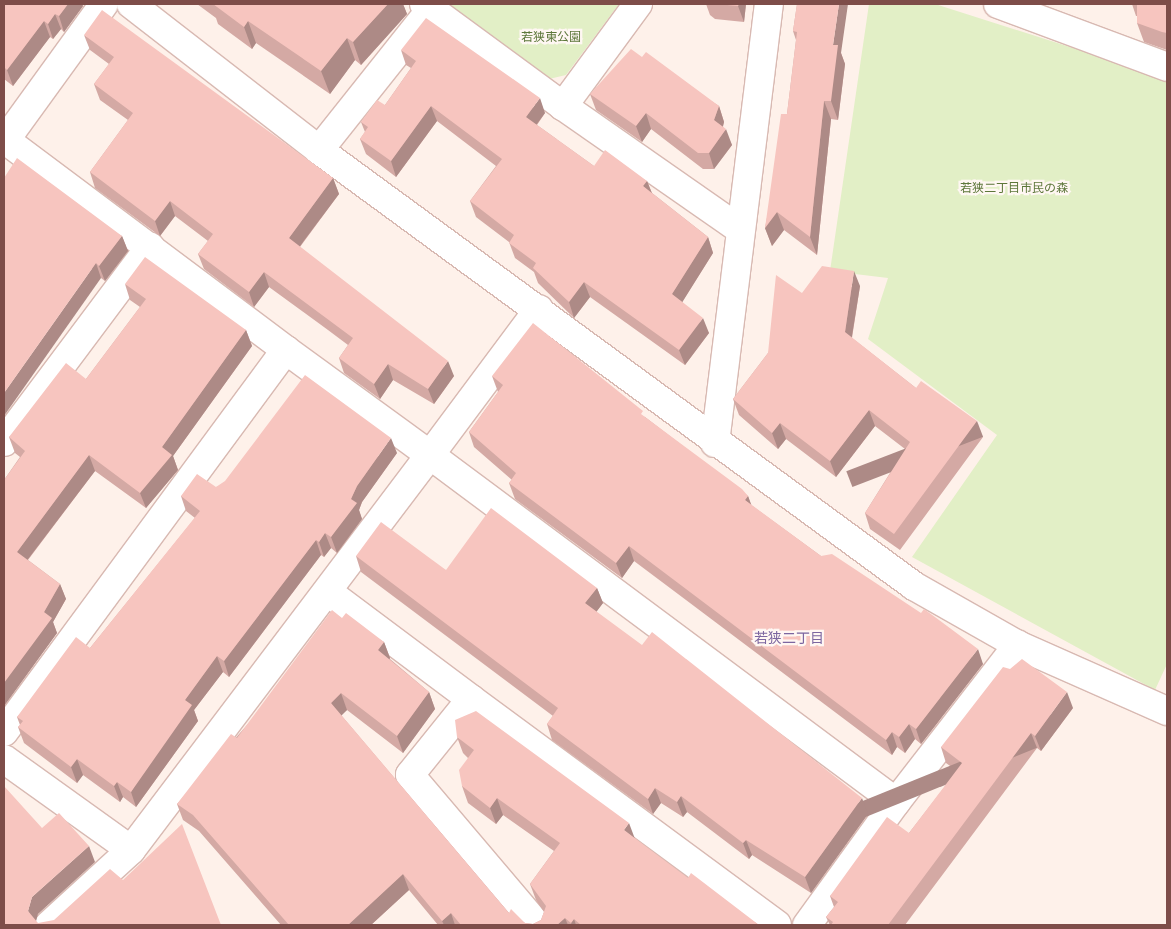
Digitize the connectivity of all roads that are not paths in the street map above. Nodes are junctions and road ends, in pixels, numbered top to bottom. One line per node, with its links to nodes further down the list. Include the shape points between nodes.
1 (104, 4): 9 (street)
2 (131, 4): 10 (street)
3 (638, 4): 8 (street)
4 (769, 4): 11 (street)
5 (998, 4): 7 (street)
6 (428, 6): 8 (street); 10 (street)
7 (1167, 67)
8 (563, 106): 11 (street)
9 (4, 141): 12 (street)
10 (319, 150): 13 (street)
11 (738, 228): 16 (street)
12 (150, 248): 14 (street); 15 (street)
13 (539, 309): 16 (street); 17 (street)
14 (286, 350): 17 (street); 22 (street)
15 (4, 442)
16 (715, 443): 19 (street, via 914,586)
17 (430, 455): 18 (street); 24 (street)
18 (328, 592): 20 (street); 25 (street)
19 (1018, 645): 21 (street); 24 (street)
20 (471, 699): 27 (street, via 410,775); 28 (street)
21 (1167, 711)
22 (4, 732)
23 (4, 759): 25 (street)
24 (896, 802): 29 (street)
25 (131, 850): 26 (street)
26 (49, 925)
27 (537, 925)
28 (778, 925)
29 (807, 925)

